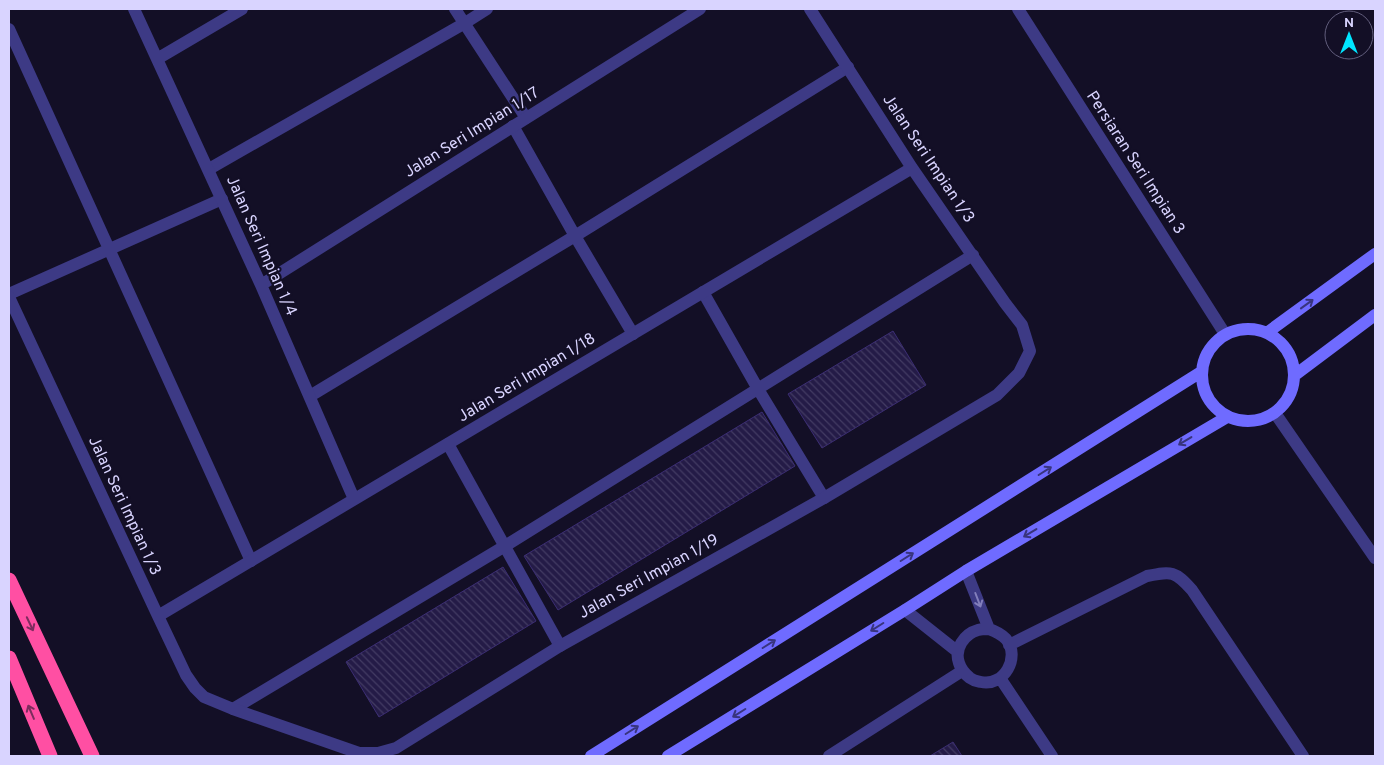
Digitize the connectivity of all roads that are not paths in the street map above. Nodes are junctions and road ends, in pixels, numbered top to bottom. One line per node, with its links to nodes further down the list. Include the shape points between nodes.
1 (134, 9): 10 (street, Jalan Seri Impian 1/4)
2 (242, 9): 10 (street)
3 (456, 9): 8 (street)
4 (487, 9): 8 (street)
5 (700, 9): 12 (street, Jalan Seri Impian 1/17)
6 (810, 9): 11 (street, Jalan Seri Impian 1/3)
7 (1018, 9): 28 (street, Persiaran Seri Impian 3)
8 (465, 23): 12 (street); 15 (street)
9 (9, 29): 18 (street)
10 (157, 59): 15 (street, Jalan Seri Impian 1/4)
11 (848, 67): 14 (street, Jalan Seri Impian 1/3); 17 (street)
12 (526, 118): 13 (street, Jalan Seri Impian 1/17)
13 (513, 126): 17 (street); 21 (street, Jalan Seri Impian 1/17)
14 (912, 168): 20 (street, Jalan Seri Impian 1/3); 22 (street, Jalan Seri Impian 1/18)
15 (209, 169): 16 (street, Jalan Seri Impian 1/4)
16 (222, 199): 18 (street); 21 (street, Jalan Seri Impian 1/4)
17 (575, 236): 27 (street); 32 (street)
18 (108, 249): 23 (street); 40 (street)
19 (1375, 254): 26 (street, one-way to 19)
20 (973, 255): 25 (street, Jalan Seri Impian 1/3); 31 (street)
21 (261, 285): 32 (street, Jalan Seri Impian 1/4)
22 (703, 292): 27 (street, Jalan Seri Impian 1/18); 31 (street)
23 (9, 295): 44 (street, Jalan Seri Impian 1/3)
24 (1375, 315): 30 (street)
25 (1022, 325): 36 (street, Jalan Seri Impian 1/19, via 1030,350 1018,373 997,395)
26 (1268, 332): 28 (street, via 1246,328); 30 (street, via 1282,343 1292,358)
27 (633, 334): 35 (street, Jalan Seri Impian 1/18)
28 (1225, 334): 29 (street, via 1213,344)
29 (1201, 372): 34 (street, via 1208,398); 55 (street, one-way to 29)
30 (1295, 375): 33 (street, via 1286,402)
31 (758, 389): 36 (street); 38 (street)
32 (310, 396): 37 (street, Jalan Seri Impian 1/4)
33 (1275, 413): 34 (street, via 1252,421 1239,421); 39 (street)
34 (1227, 416): 41 (street, one-way to 41)
35 (448, 444): 37 (street, Jalan Seri Impian 1/18); 38 (street)
36 (824, 498): 47 (street, Jalan Seri Impian 1/19)
37 (354, 499): 40 (street, Jalan Seri Impian 1/18)
38 (505, 546): 47 (street); 52 (street)
39 (1375, 558)
40 (251, 561): 44 (street, Jalan Seri Impian 1/18)
41 (966, 571): 43 (street); 45 (street, one-way to 45)
42 (9, 580): 54 (highway, one-way to 54)
43 (905, 610): 48 (street); 56 (street, one-way to 56)
44 (158, 616): 52 (street, Jalan Seri Impian 1/3, via 186,675 196,688 204,697)
45 (989, 629): 46 (street, via 1005,638); 48 (street, via 969,634)
46 (1009, 645): 51 (street, via 1012,657 1009,669); 59 (street, via 1147,576 1164,572 1179,576 1192,590)
47 (560, 646): 52 (street, Jalan Seri Impian 1/19, via 396,748 378,753 358,753)
48 (958, 652): 50 (street)
49 (9, 658): 53 (highway, one-way to 49)
50 (962, 671): 51 (street, via 973,680 987,683); 57 (street)
51 (1000, 678): 58 (street)
52 (233, 709)
53 (50, 756)
54 (92, 756)
55 (591, 756)
56 (668, 756)
57 (829, 756)
58 (1052, 756)
59 (1303, 756)

